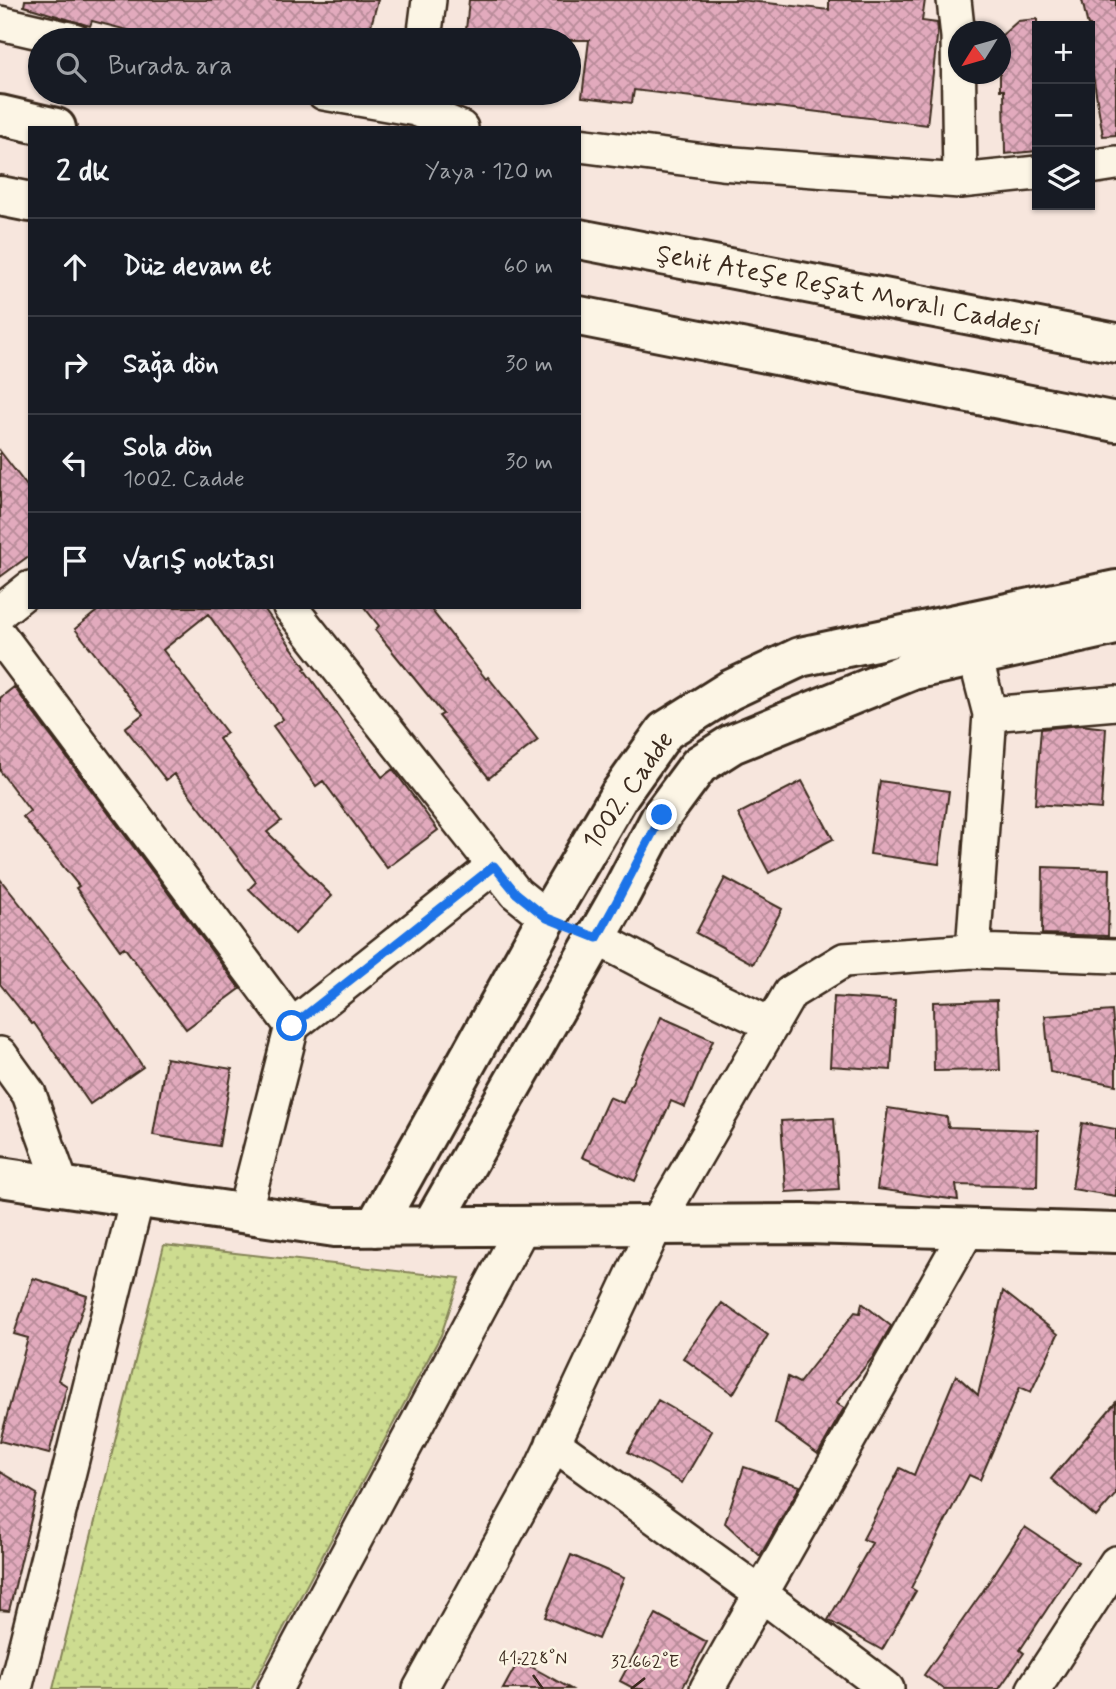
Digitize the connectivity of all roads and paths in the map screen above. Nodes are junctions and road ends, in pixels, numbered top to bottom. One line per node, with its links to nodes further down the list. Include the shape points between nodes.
1 (429, 0): 4 (street)
2 (954, 0): 15 (street)
3 (0, 23): 5 (street)
4 (426, 28)
5 (28, 29)
6 (387, 105): 7 (street)
7 (413, 110): 10 (street)
8 (0, 115): 9 (main road)
9 (47, 126)
10 (456, 126)
11 (581, 145): 15 (street, via 721,163)
12 (1116, 163): 13 (street)
13 (1095, 166)
14 (1032, 174): 15 (street)
15 (960, 181)
16 (0, 195): 17 (main road)
17 (28, 202)
18 (581, 239): 20 (main road, Şehit Ateşe Reşat Moralı Caddesi)
19 (581, 316): 21 (main road)
20 (1116, 343)
21 (1116, 422)
22 (28, 590): 25 (street)
23 (1116, 590): 28 (main road, 1002. Cadde)
24 (292, 609): 31 (street)
25 (0, 612)
26 (1116, 625): 28 (main road, 1002. Cadde)
27 (0, 636): 37 (street)
28 (971, 639): 30 (street); 32 (main road, 1002. Cadde, via 800,657 730,690 665,731 620,794); 33 (main road, 1002. Cadde, via 912,670 732,744 699,765 662,815)
29 (1116, 703): 30 (street)
30 (990, 714): 34 (street)
31 (494, 866): 32 (street, via 516,893); 37 (street)
32 (547, 918): 33 (main road); 45 (main road, 1002. Cadde)
33 (597, 938): 36 (street); 46 (main road, 1002. Cadde)
34 (973, 951): 35 (street); 36 (street, via 844,960 790,993)
35 (1116, 957)
36 (772, 1025): 43 (street)
37 (292, 1026): 42 (street)
38 (0, 1054): 40 (street, via 29,1094)
39 (0, 1177): 40 (main road)
40 (62, 1186): 41 (main road)
41 (137, 1198): 42 (main road); 52 (street)
42 (244, 1213): 45 (main road, via 335,1227)
43 (656, 1225): 44 (main road); 47 (main road); 49 (street)
44 (523, 1226): 46 (main road); 53 (street)
45 (375, 1227): 46 (main road)
46 (431, 1227)
47 (968, 1229): 48 (main road); 51 (street)
48 (1116, 1233)
49 (553, 1443): 51 (street); 54 (street)
50 (1116, 1563): 57 (street)
51 (761, 1594): 55 (street); 56 (street)
52 (15, 1689)
53 (275, 1689)
54 (420, 1689)
55 (707, 1689)
56 (887, 1689)
57 (1034, 1689)

